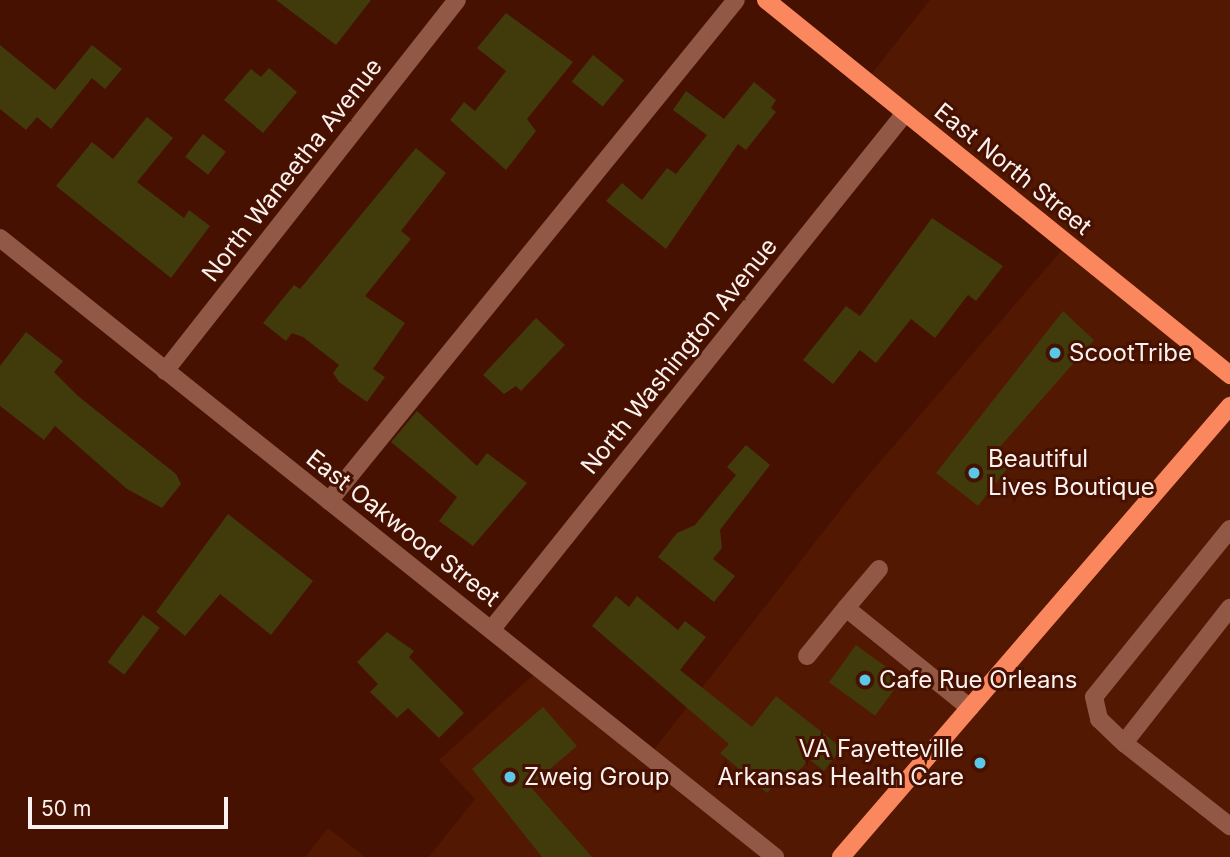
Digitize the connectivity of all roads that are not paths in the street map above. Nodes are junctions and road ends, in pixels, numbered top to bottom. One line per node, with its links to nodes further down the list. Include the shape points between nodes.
1 (457, 0): 6 (street, North Waneetha Avenue)
2 (736, 0): 9 (street)
3 (766, 0): 4 (main road, East North Street)
4 (905, 113): 7 (main road, East North Street); 14 (street, North Washington Avenue)
5 (0, 237): 6 (street, East Oakwood Street)
6 (165, 371): 9 (street, East Oakwood Street)
7 (1230, 375)
8 (1230, 406): 16 (main road)
9 (329, 501): 14 (street, East Oakwood Street)
10 (1230, 529): 17 (street, via 1094,697 1098,719)
11 (879, 569): 12 (street)
12 (846, 608): 15 (street); 16 (street)
13 (1230, 608): 17 (street)
14 (491, 630): 19 (street, East Oakwood Street)
15 (807, 656)
16 (970, 708): 20 (main road)
17 (1124, 743): 18 (street)
18 (1230, 826)
19 (775, 857)
20 (841, 857)

